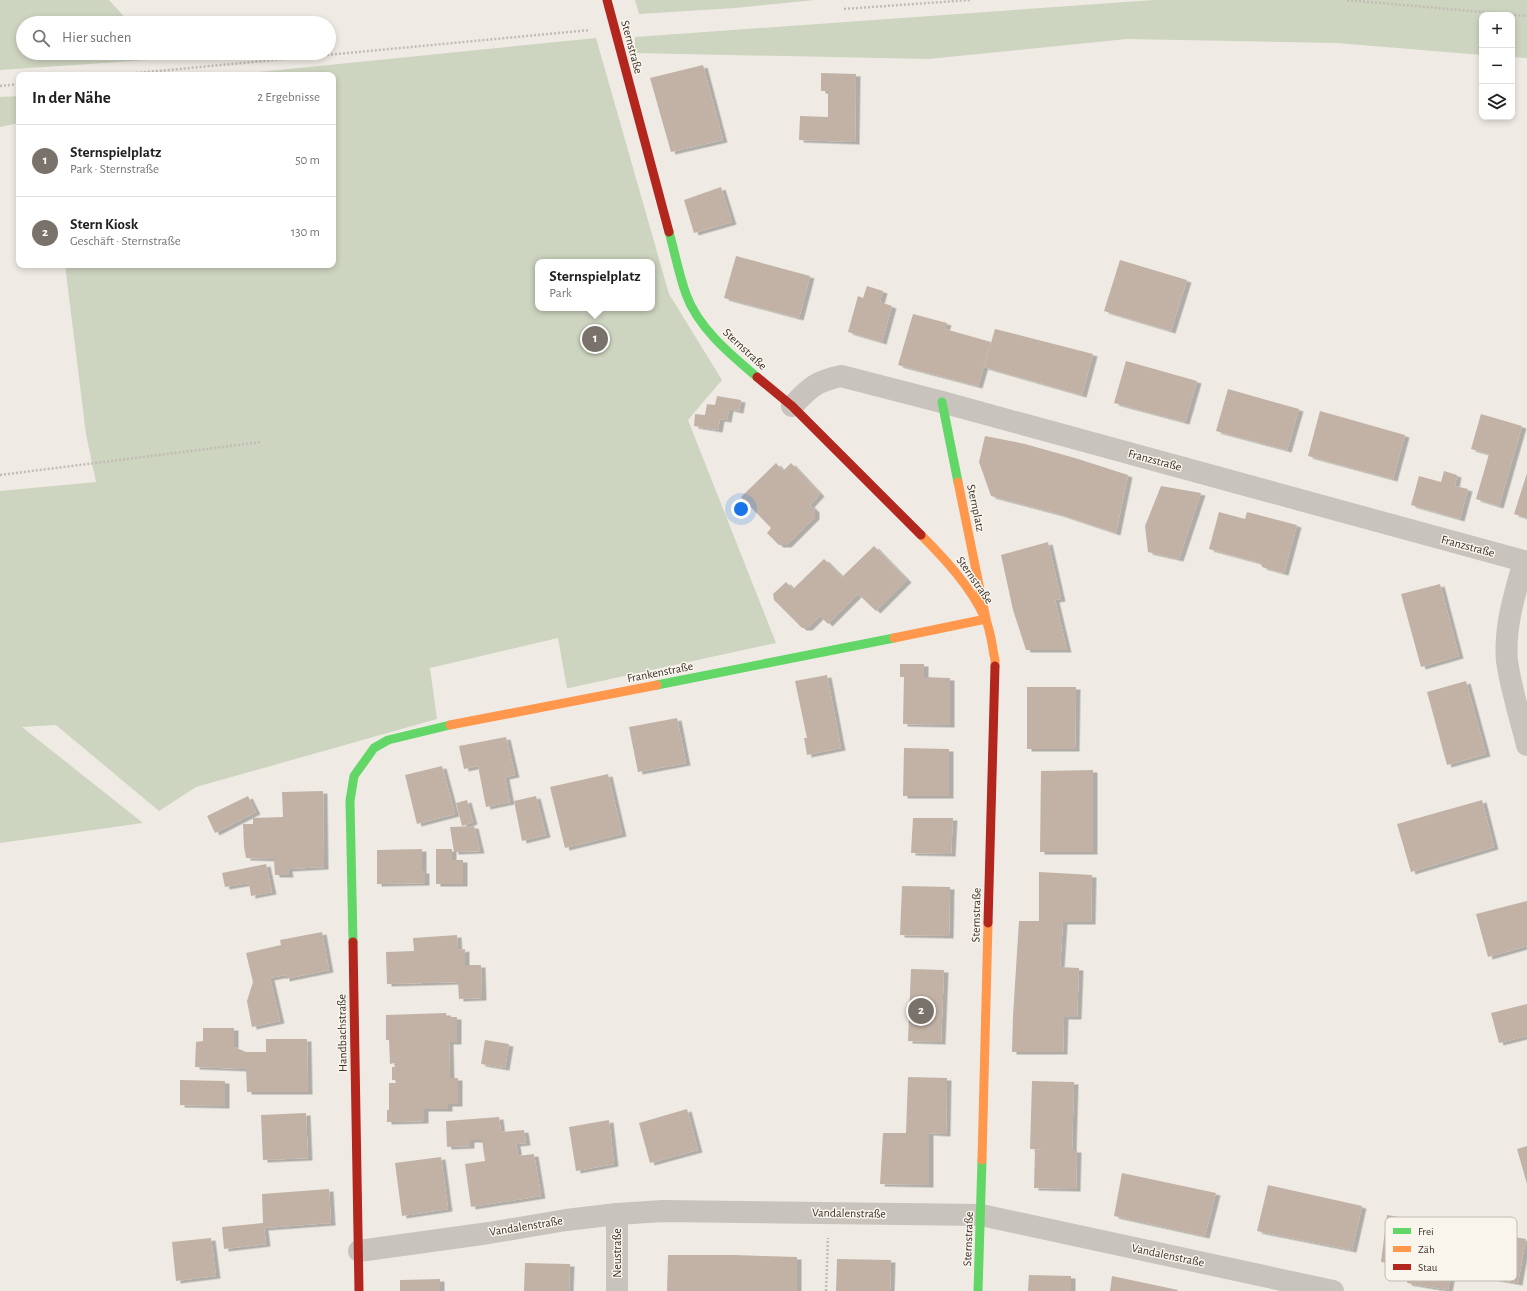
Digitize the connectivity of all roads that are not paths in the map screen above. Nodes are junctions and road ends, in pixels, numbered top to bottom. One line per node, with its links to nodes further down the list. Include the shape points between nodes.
1 (607, 0): 3 (street, Sternstraße, via 686,295 696,316 724,348)
2 (942, 402): 3 (street, Franzstraße, via 841,376 825,379 810,387); 4 (street, Franzstraße); 5 (street, Sternplatz)
3 (792, 406): 5 (street, Sternstraße, via 947,561 968,588)
4 (1525, 562): 6 (street, via 1513,600 1508,629 1507,660)
5 (986, 619): 7 (street, Frankenstraße, via 404,735 374,748); 9 (street, Sternstraße, via 995,660)
6 (1527, 745)
7 (354, 776): 10 (street, Handbachstraße, via 350,801 350,828)
8 (617, 1214): 9 (street, Vandalenstraße, via 663,1211); 10 (street, Vandalenstraße); 12 (street, Neustraße)
9 (981, 1215): 13 (street, Sternstraße); 14 (street, Vandalenstraße)
10 (359, 1251): 11 (street, Handbachstraße)
11 (360, 1291)
12 (617, 1291)
13 (978, 1291)
14 (1333, 1291)

